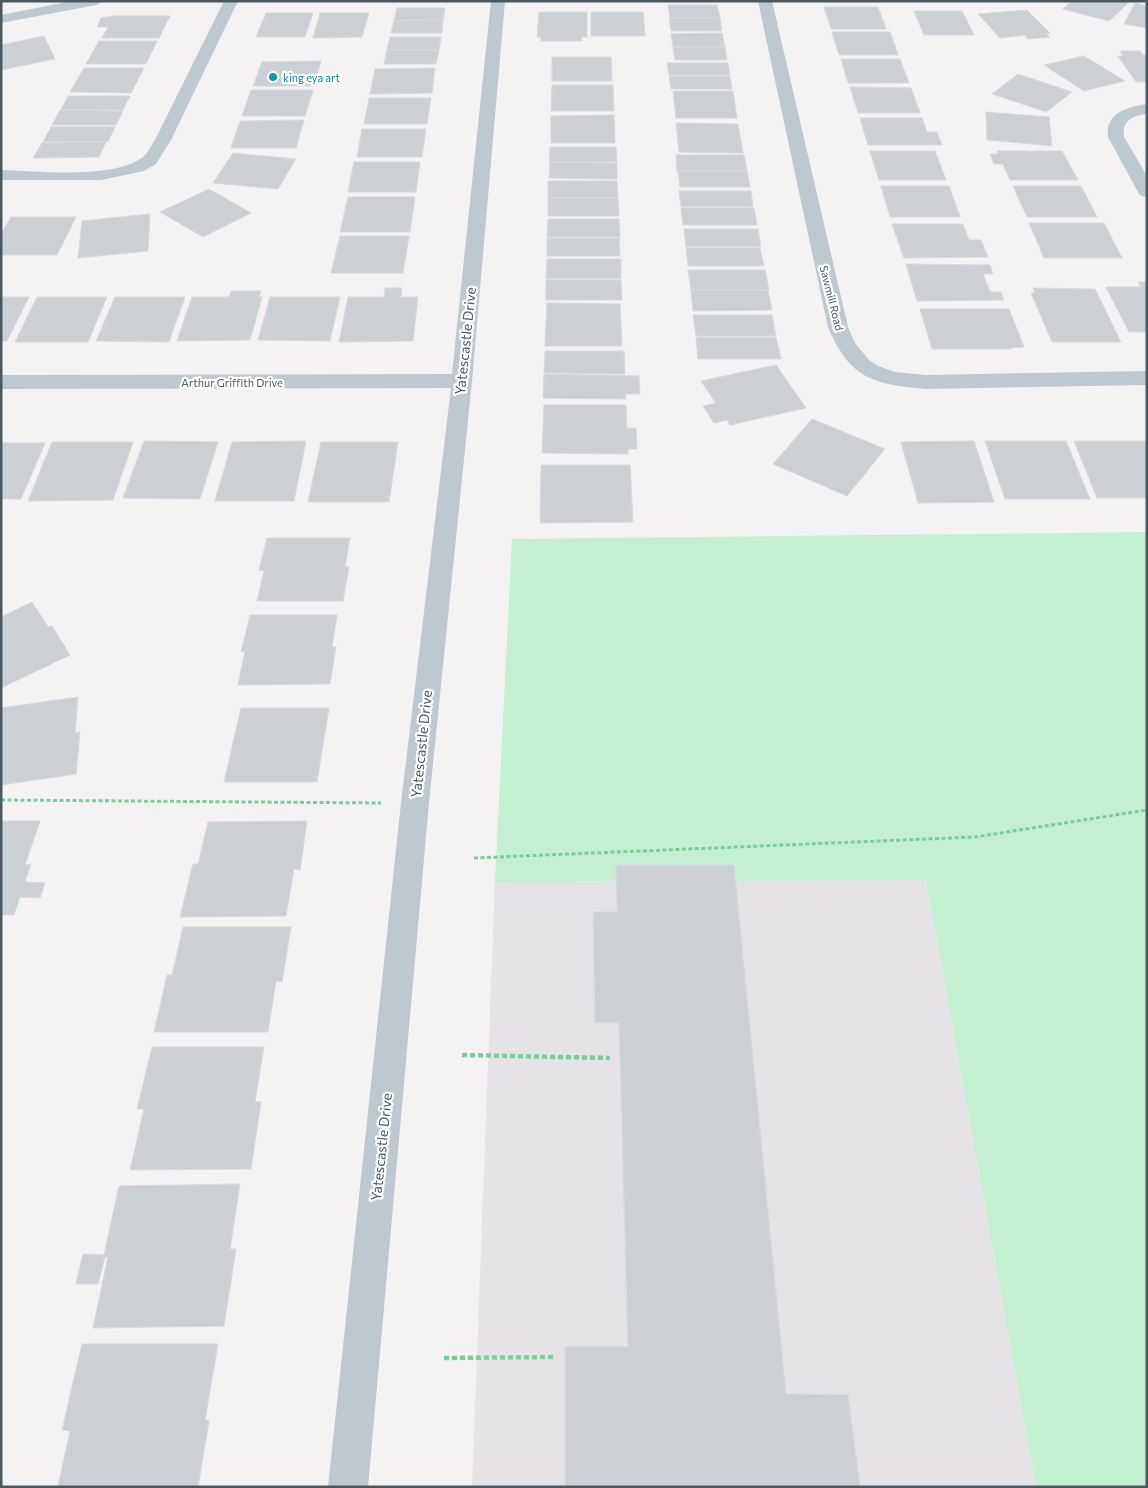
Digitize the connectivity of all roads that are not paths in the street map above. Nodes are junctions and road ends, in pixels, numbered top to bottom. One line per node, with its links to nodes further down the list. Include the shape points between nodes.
1 (96, 1): 5 (street)
2 (231, 1): 7 (street, via 163,140 150,160 124,172 103,176)
3 (498, 1): 10 (street, Yatescastle Drive)
4 (765, 1): 9 (street, Sawmill Road, via 838,327 845,347 856,360 867,370 919,381)
5 (1, 19)
6 (1147, 109): 8 (street, via 1123,116 1114,128)
7 (1, 175)
8 (1147, 192)
9 (1147, 378)
10 (462, 381): 11 (street, Arthur Griffith Drive); 12 (street, Yatescastle Drive, via 414,804)
11 (1, 382)
12 (348, 1487)

